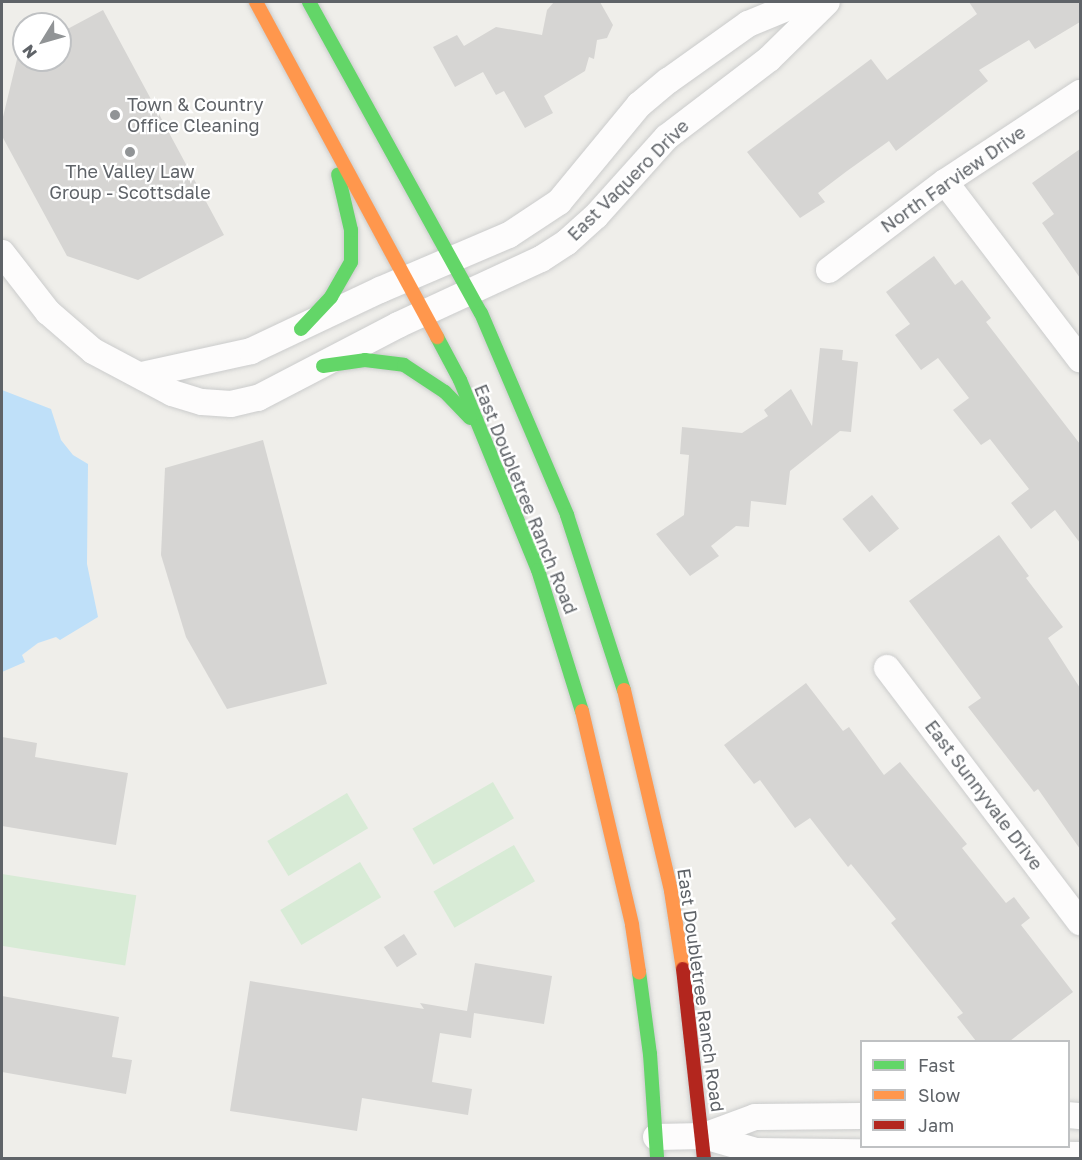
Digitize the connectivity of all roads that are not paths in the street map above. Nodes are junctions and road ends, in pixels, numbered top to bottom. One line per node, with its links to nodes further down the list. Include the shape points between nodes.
1 (256, 2): 7 (main road, East Doubletree Ranch Road)
2 (309, 2): 13 (main road, East Doubletree Ranch Road)
3 (801, 2): 6 (street, East Vaquero Drive, via 748,24)
4 (827, 2): 8 (street, East Vaquero Drive, via 769,59)
5 (1080, 93): 10 (street, North Farview Drive)
6 (639, 105): 8 (street); 9 (street, East Vaquero Drive)
7 (330, 137): 15 (main road, East Doubletree Ranch Road); 18 (main road, via 351,230 351,262 331,297)
8 (667, 137): 11 (street, East Vaquero Drive)
9 (584, 172): 11 (street); 13 (street, East Vaquero Drive, via 559,202 543,213 509,235)
10 (945, 182): 14 (street, North Farview Drive); 19 (street)
11 (612, 197): 16 (street, East Vaquero Drive, via 567,242 541,259)
12 (2, 254): 21 (street, East Vaquero Drive, via 72,336)
13 (453, 260): 15 (street, East Vaquero Drive); 16 (main road, East Doubletree Ranch Road)
14 (829, 270)
15 (408, 278): 17 (main road, East Doubletree Ranch Road); 18 (street, East Vaquero Drive)
16 (470, 292): 17 (street, East Vaquero Drive); 26 (main road, East Doubletree Ranch Road, via 567,515 630,710 677,921)
17 (426, 312): 20 (street, East Vaquero Drive); 22 (main road, East Doubletree Ranch Road)
18 (301, 328): 21 (street, East Vaquero Drive, via 251,351)
19 (1080, 359)
20 (323, 366): 21 (street, East Vaquero Drive, via 278,390 231,404 202,402 172,393); 22 (main road, via 366,360 404,365 445,392)
21 (142, 375)
22 (484, 433): 27 (main road, East Doubletree Ranch Road, via 553,613 594,756 639,965)
23 (888, 668): 24 (street, East Sunnyvale Drive)
24 (1080, 922)
25 (860, 1116): 26 (street, via 755,1117)
26 (704, 1147): 27 (street); 28 (street, via 756,1151)
27 (657, 1148)
28 (1017, 1152): 29 (street)
29 (1080, 1155)

